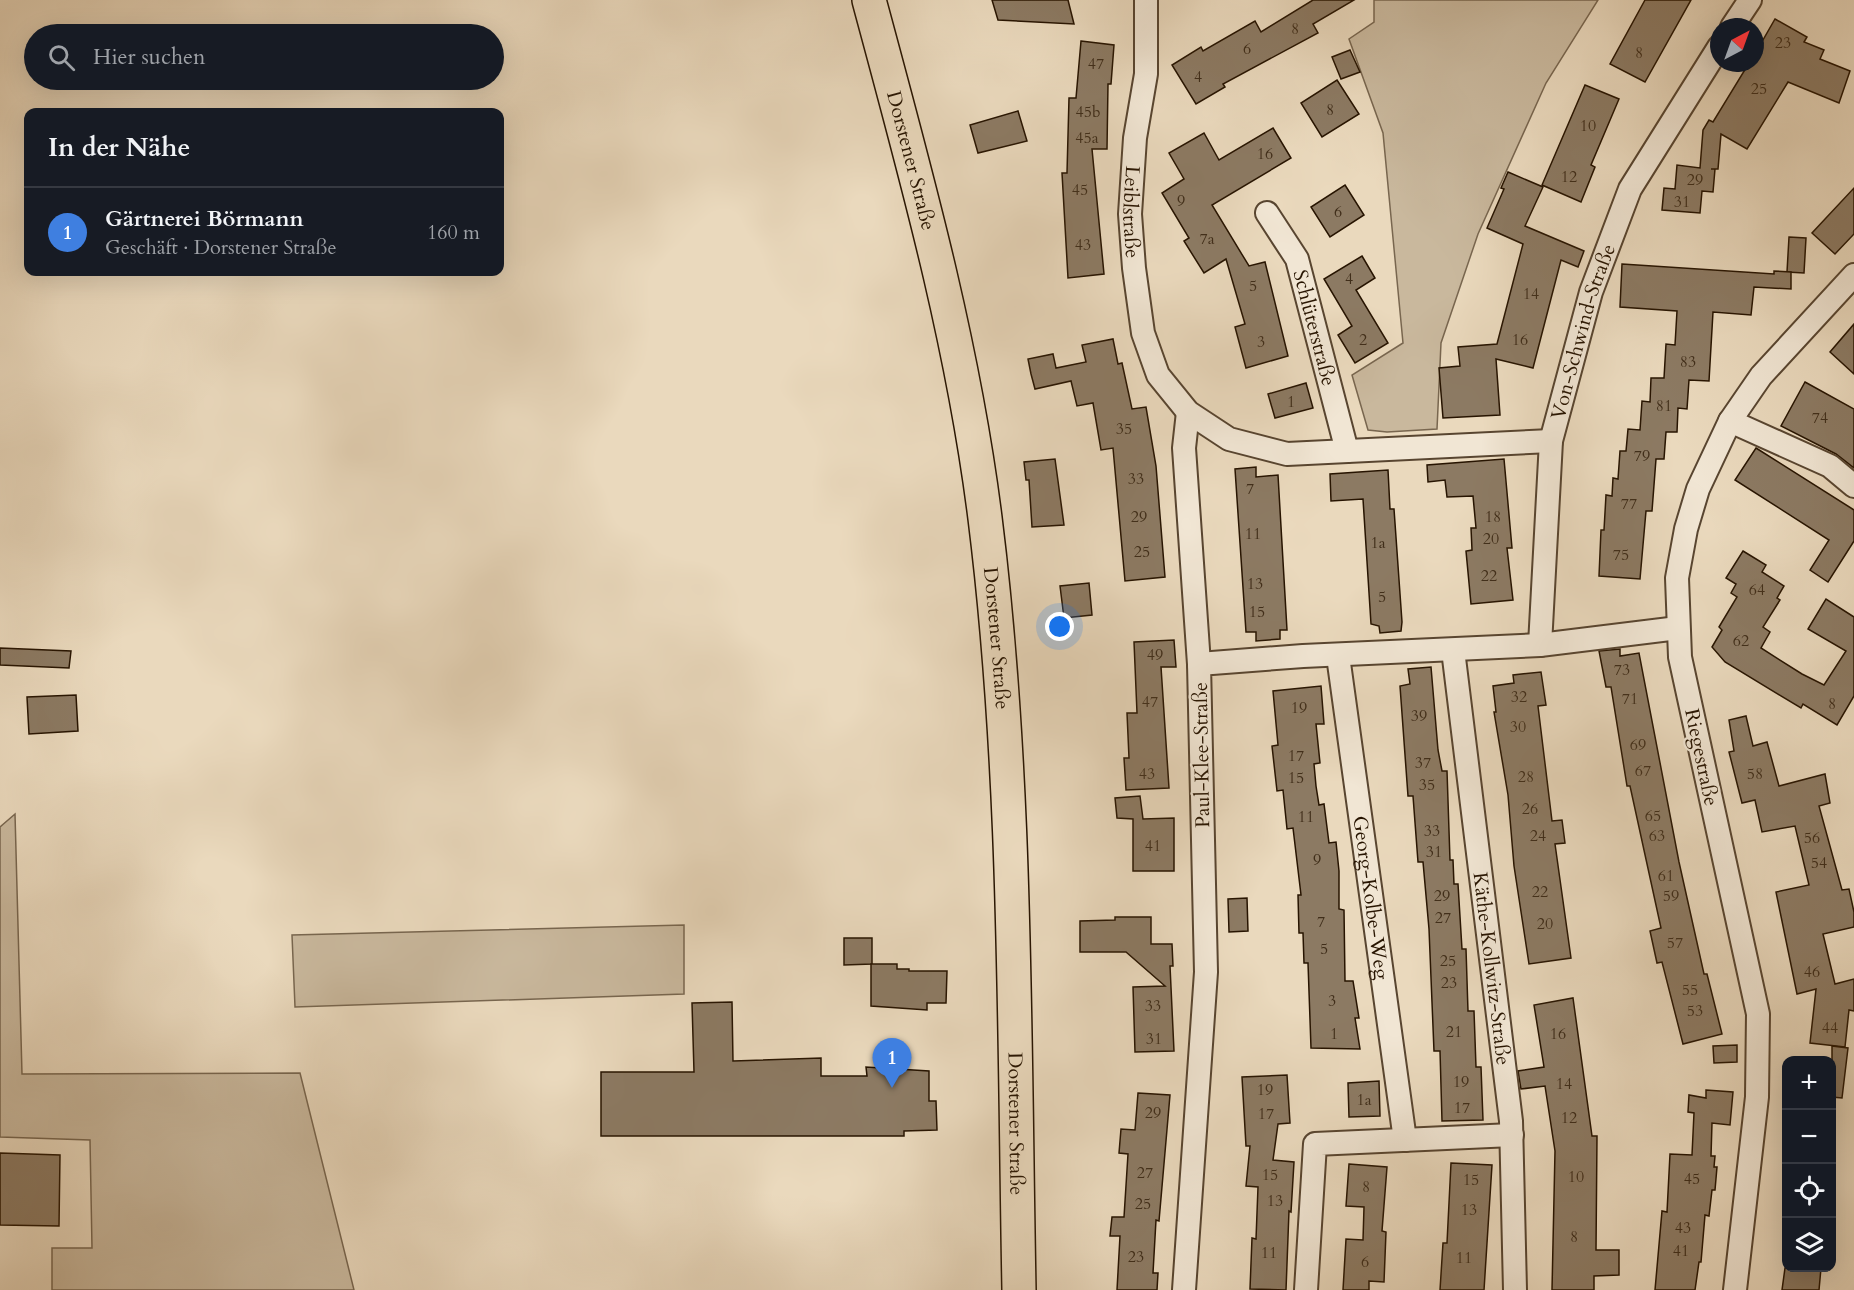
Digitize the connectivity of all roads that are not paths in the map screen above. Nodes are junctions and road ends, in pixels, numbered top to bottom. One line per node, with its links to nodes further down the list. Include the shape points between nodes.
1 (868, 0): 20 (main road, Dorstener Straße, via 943,287 985,516 1007,766)
2 (1146, 0): 8 (street, Leiblstraße, via 1146,74 1135,138 1130,214 1134,268 1143,333 1158,375)
3 (1750, 0): 4 (street)
4 (1738, 18)
5 (1710, 62): 10 (street, Von-Schwind-Straße, via 1630,189 1591,292)
6 (1266, 213): 11 (street, Schlüterstraße, via 1297,259)
7 (1854, 275): 9 (street, Riegestraße, via 1761,376)
8 (1188, 412): 11 (street, Leiblstraße, via 1229,439 1257,448 1287,454); 17 (street, via 1184,448)
9 (1730, 421): 12 (street, via 1830,466); 13 (street, Riegestraße, via 1698,489 1686,529 1677,578)
10 (1551, 441): 11 (street, Leiblstraße); 14 (street, Von-Schwind-Straße)
11 (1347, 451)
12 (1854, 486)
13 (1678, 628): 14 (street, Paul-Klee-Straße); 24 (street, Riegestraße, via 1680,657 1758,1014 1757,1097)
14 (1540, 645): 15 (street, Paul-Klee-Straße)
15 (1453, 650): 16 (street, Paul-Klee-Straße); 18 (street, Käthe-Kollwitz-Straße)
16 (1338, 656): 17 (street, Paul-Klee-Straße); 19 (street, Georg-Kolbe-Weg)
17 (1199, 664): 21 (street, Paul-Klee-Straße, via 1206,972)
18 (1512, 1136): 19 (street); 23 (street, Käthe-Kollwitz-Straße)
19 (1406, 1140): 22 (street, via 1315,1144)
20 (1019, 1290)
21 (1184, 1290)
22 (1306, 1290)
23 (1515, 1290)
24 (1736, 1290)

